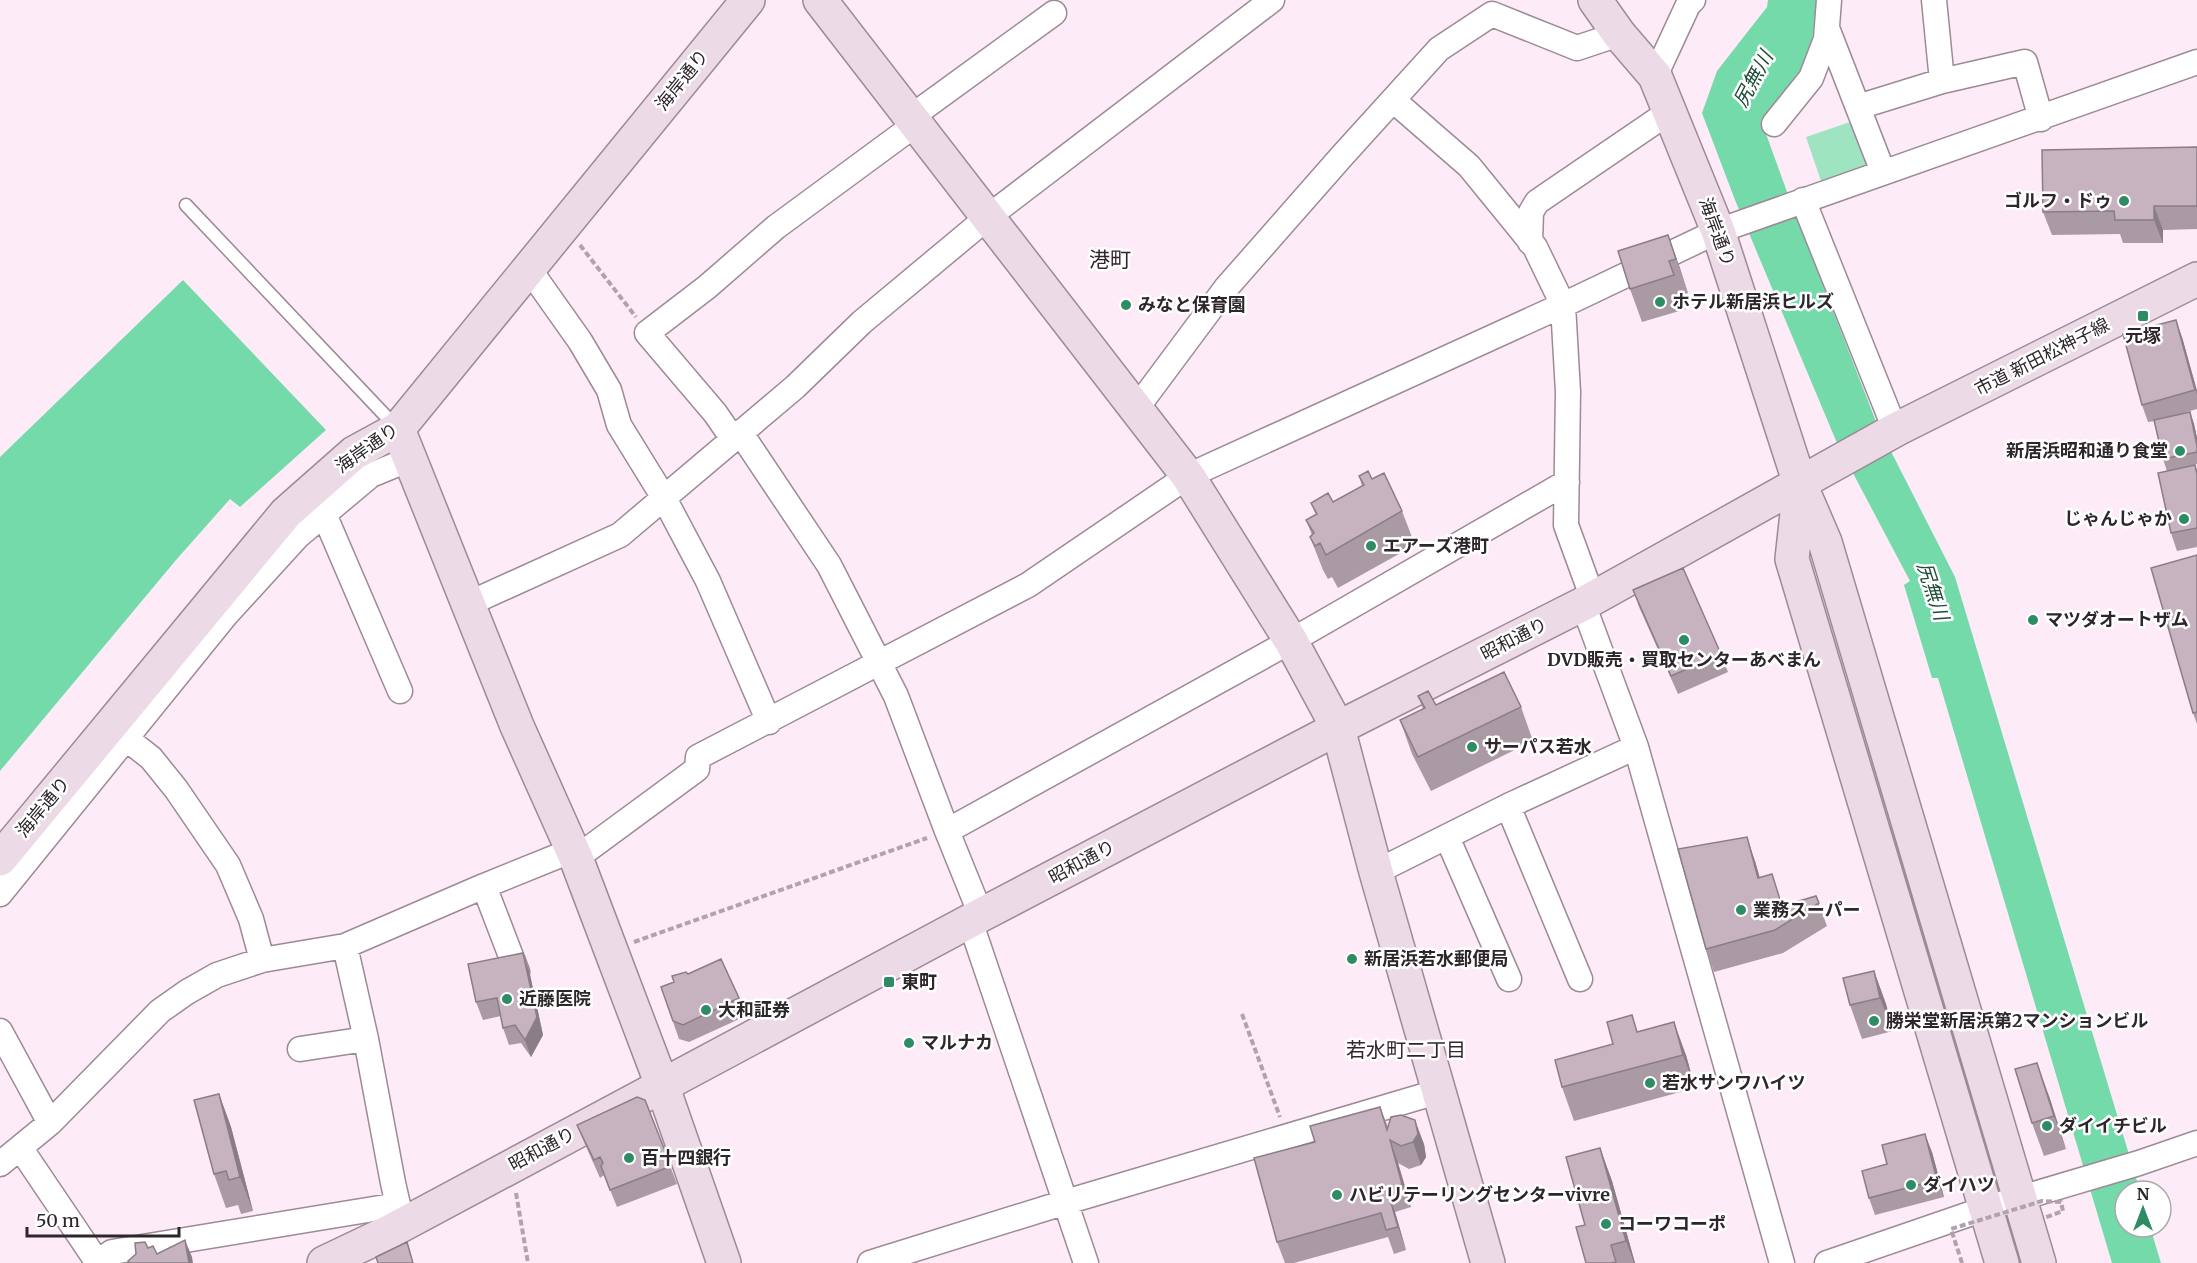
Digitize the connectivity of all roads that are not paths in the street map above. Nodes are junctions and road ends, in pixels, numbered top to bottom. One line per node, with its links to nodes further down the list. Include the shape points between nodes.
1 (748, 0): 26 (street, 海岸通り)
2 (1272, 0): 23 (street)
3 (1595, 0): 10 (street, 海岸通り)
4 (1693, 0): 12 (street)
5 (1829, 0): 9 (street)
6 (1934, 0): 13 (street)
7 (824, 1): 18 (street)
8 (1054, 13): 18 (street)
9 (1827, 28): 15 (street); 19 (street, via 1811,78)
10 (1619, 34): 12 (street, 海岸通り); 14 (street, via 1577,48 1492,14 1439,49)
11 (2197, 62): 17 (street)
12 (1655, 76): 16 (street, 海岸通り)
13 (1942, 81): 15 (street); 17 (street, via 2025,62)
14 (1393, 100): 25 (street, via 1469,166); 29 (street, via 1226,288)
15 (1858, 107): 20 (street)
16 (1669, 112): 24 (street, 海岸通り); 25 (street, via 1537,202 1532,212)
17 (2041, 118): 20 (street)
18 (913, 121): 23 (street); 32 (street, via 647,333)
19 (1774, 124)
20 (1883, 172): 21 (street)
21 (1798, 202): 24 (street); 31 (street, via 1890,417)
22 (186, 205): 30 (lane)
23 (988, 217): 29 (street); 32 (street, via 862,322 795,387)
24 (1730, 226): 28 (street); 37 (street, 海岸通り)
25 (1530, 242): 28 (street)
26 (529, 269): 30 (street, 海岸通り); 38 (street, via 609,390 619,425)
27 (2197, 279): 31 (street, 市道 新田松神子線)
28 (1563, 305): 35 (street); 36 (street, via 1568,392)
29 (1136, 409): 35 (street)
30 (398, 429): 33 (street); 39 (street, 海岸通り, via 354,453)
31 (1892, 432): 34 (street, 市道 新田松神子線)
32 (736, 435): 38 (street); 43 (street, via 829,565)
33 (410, 459): 39 (street); 41 (street)
34 (1840, 461): 37 (street, 昭和通り)
35 (1188, 476): 42 (street); 43 (street, via 1028,585)
36 (1567, 482): 40 (street, via 1566,525); 42 (street)
37 (1800, 484): 40 (street, 昭和通り); 73 (street, via 1792,559); 74 (street, 海岸通り, via 1825,542)
38 (664, 498): 41 (street, via 620,535); 45 (street, via 708,581)
39 (319, 501): 44 (street); 47 (street, 海岸通り, via 286,513)
40 (1588, 602): 46 (street, 昭和通り); 48 (street)
41 (468, 604): 52 (street)
42 (1291, 641): 46 (street); 50 (street)
43 (879, 663): 45 (street); 50 (street, via 896,696)
44 (400, 691)
45 (769, 722): 52 (street, via 698,757 697,769)
46 (1338, 728): 54 (street); 57 (street, 昭和通り)
47 (118, 732): 53 (street, 海岸通り); 56 (street); 59 (street, via 151,758 228,865 251,920)
48 (1636, 747): 49 (street); 82 (street)
49 (1508, 806): 51 (street); 62 (street)
50 (947, 831): 57 (street)
51 (1446, 837): 54 (street); 61 (street)
52 (574, 854): 55 (street); 66 (street)
53 (0, 860)
54 (1376, 872): 67 (street)
55 (484, 886): 58 (street); 60 (street)
56 (0, 894)
57 (976, 918): 66 (street, 昭和通り); 72 (street)
58 (345, 946): 59 (street); 64 (street)
59 (262, 960): 68 (street, via 217,975 160,1011)
60 (517, 972)
61 (1509, 979)
62 (1580, 979)
63 (0, 1031): 68 (street)
64 (366, 1039): 65 (street); 75 (street)
65 (300, 1049)
66 (662, 1085): 75 (street, 昭和通り); 78 (street)
67 (1440, 1091): 72 (street); 81 (street)
68 (50, 1123): 70 (street)
69 (2197, 1143): 74 (street, via 2081,1180)
70 (21, 1149): 71 (street); 76 (street)
71 (0, 1164)
72 (1066, 1202): 79 (street); 80 (street)
73 (1987, 1208): 74 (street); 83 (street); 84 (street)
74 (2032, 1208): 85 (street, 海岸通り)
75 (396, 1228): 76 (street, via 112,1252); 77 (street, 昭和通り)
76 (98, 1263)
77 (324, 1263)
78 (724, 1263)
79 (870, 1263)
80 (1086, 1263)
81 (1488, 1263)
82 (1782, 1263)
83 (1827, 1263)
84 (2002, 1263)
85 (2040, 1263)

